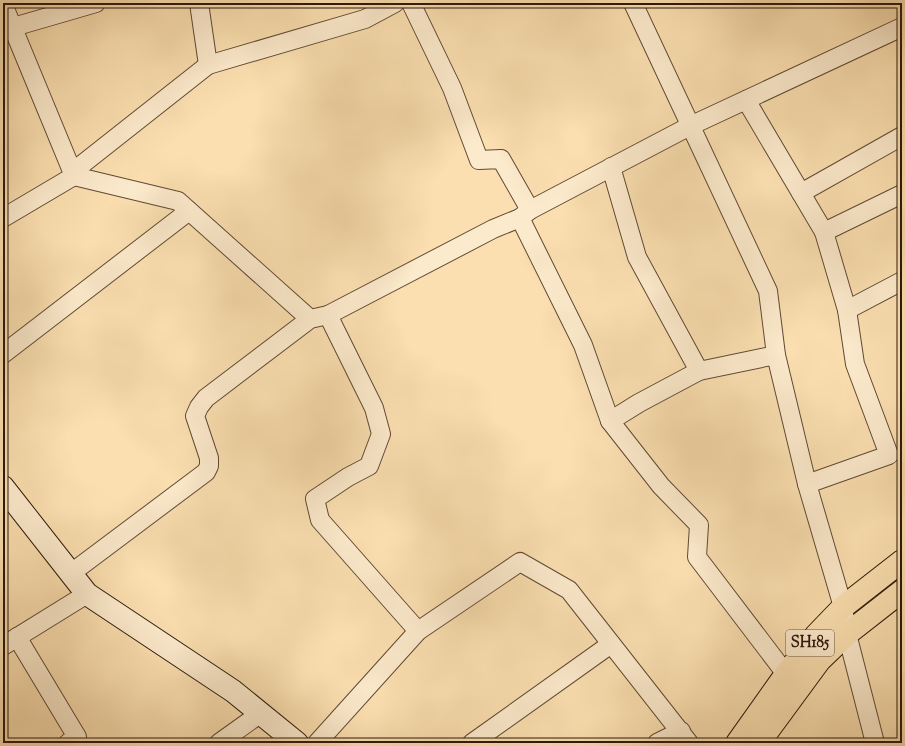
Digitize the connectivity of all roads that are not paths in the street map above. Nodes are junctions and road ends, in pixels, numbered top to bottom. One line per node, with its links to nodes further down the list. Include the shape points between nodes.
1 (96, 3): 8 (street)
2 (199, 3): 9 (street)
3 (395, 3): 9 (street, via 365,19)
4 (411, 3): 18 (street, via 452,88 479,160 501,159)
5 (633, 3): 11 (street)
6 (3, 4): 8 (street)
7 (902, 26): 10 (street)
8 (8, 29): 14 (street)
9 (208, 65): 14 (street, via 80,166)
10 (746, 100): 11 (street); 15 (street)
11 (690, 126): 13 (street); 26 (street, via 768,291)
12 (902, 136): 15 (street)
13 (611, 167): 18 (street); 27 (street, via 637,257)
14 (74, 176): 17 (street, via 178,201); 19 (street)
15 (801, 193): 20 (street)
16 (902, 194): 20 (street)
17 (189, 211): 24 (street); 25 (street)
18 (525, 214): 23 (street); 28 (street, via 583,345)
19 (3, 218)
20 (824, 232): 22 (street)
21 (902, 281): 22 (street)
22 (847, 310): 29 (street, via 854,364)
23 (328, 315): 24 (street); 37 (street, via 374,408 381,434 369,466 315,499 320,520)
24 (310, 319): 33 (street, via 206,398 199,407 195,416 209,458 206,472)
25 (3, 354)
26 (776, 355): 27 (street); 30 (street)
27 (699, 371): 28 (street)
28 (610, 421): 41 (street, via 661,486 699,525 697,557)
29 (896, 453): 30 (street)
30 (807, 484): 36 (street)
31 (3, 487): 33 (street)
32 (902, 561): 36 (main road, SH185)
33 (70, 574): 35 (street)
34 (902, 590): 38 (main road, SH185)
35 (87, 594): 39 (street); 42 (street, via 233,691)
36 (843, 607): 38 (street); 41 (main road, SH185, via 816,635)
37 (418, 631): 40 (street, via 520,562 569,590); 47 (street)
38 (847, 634): 51 (main road, SH185, via 820,660); 52 (street)
39 (10, 642): 44 (street)
40 (611, 644): 43 (street); 48 (street)
41 (786, 674): 50 (main road, SH185)
42 (261, 714): 45 (street); 46 (street)
43 (685, 737): 49 (street)
44 (75, 741)
45 (219, 743)
46 (297, 743)
47 (317, 743)
48 (472, 743)
49 (657, 743)
50 (737, 743)
51 (759, 743)
52 (875, 743)

